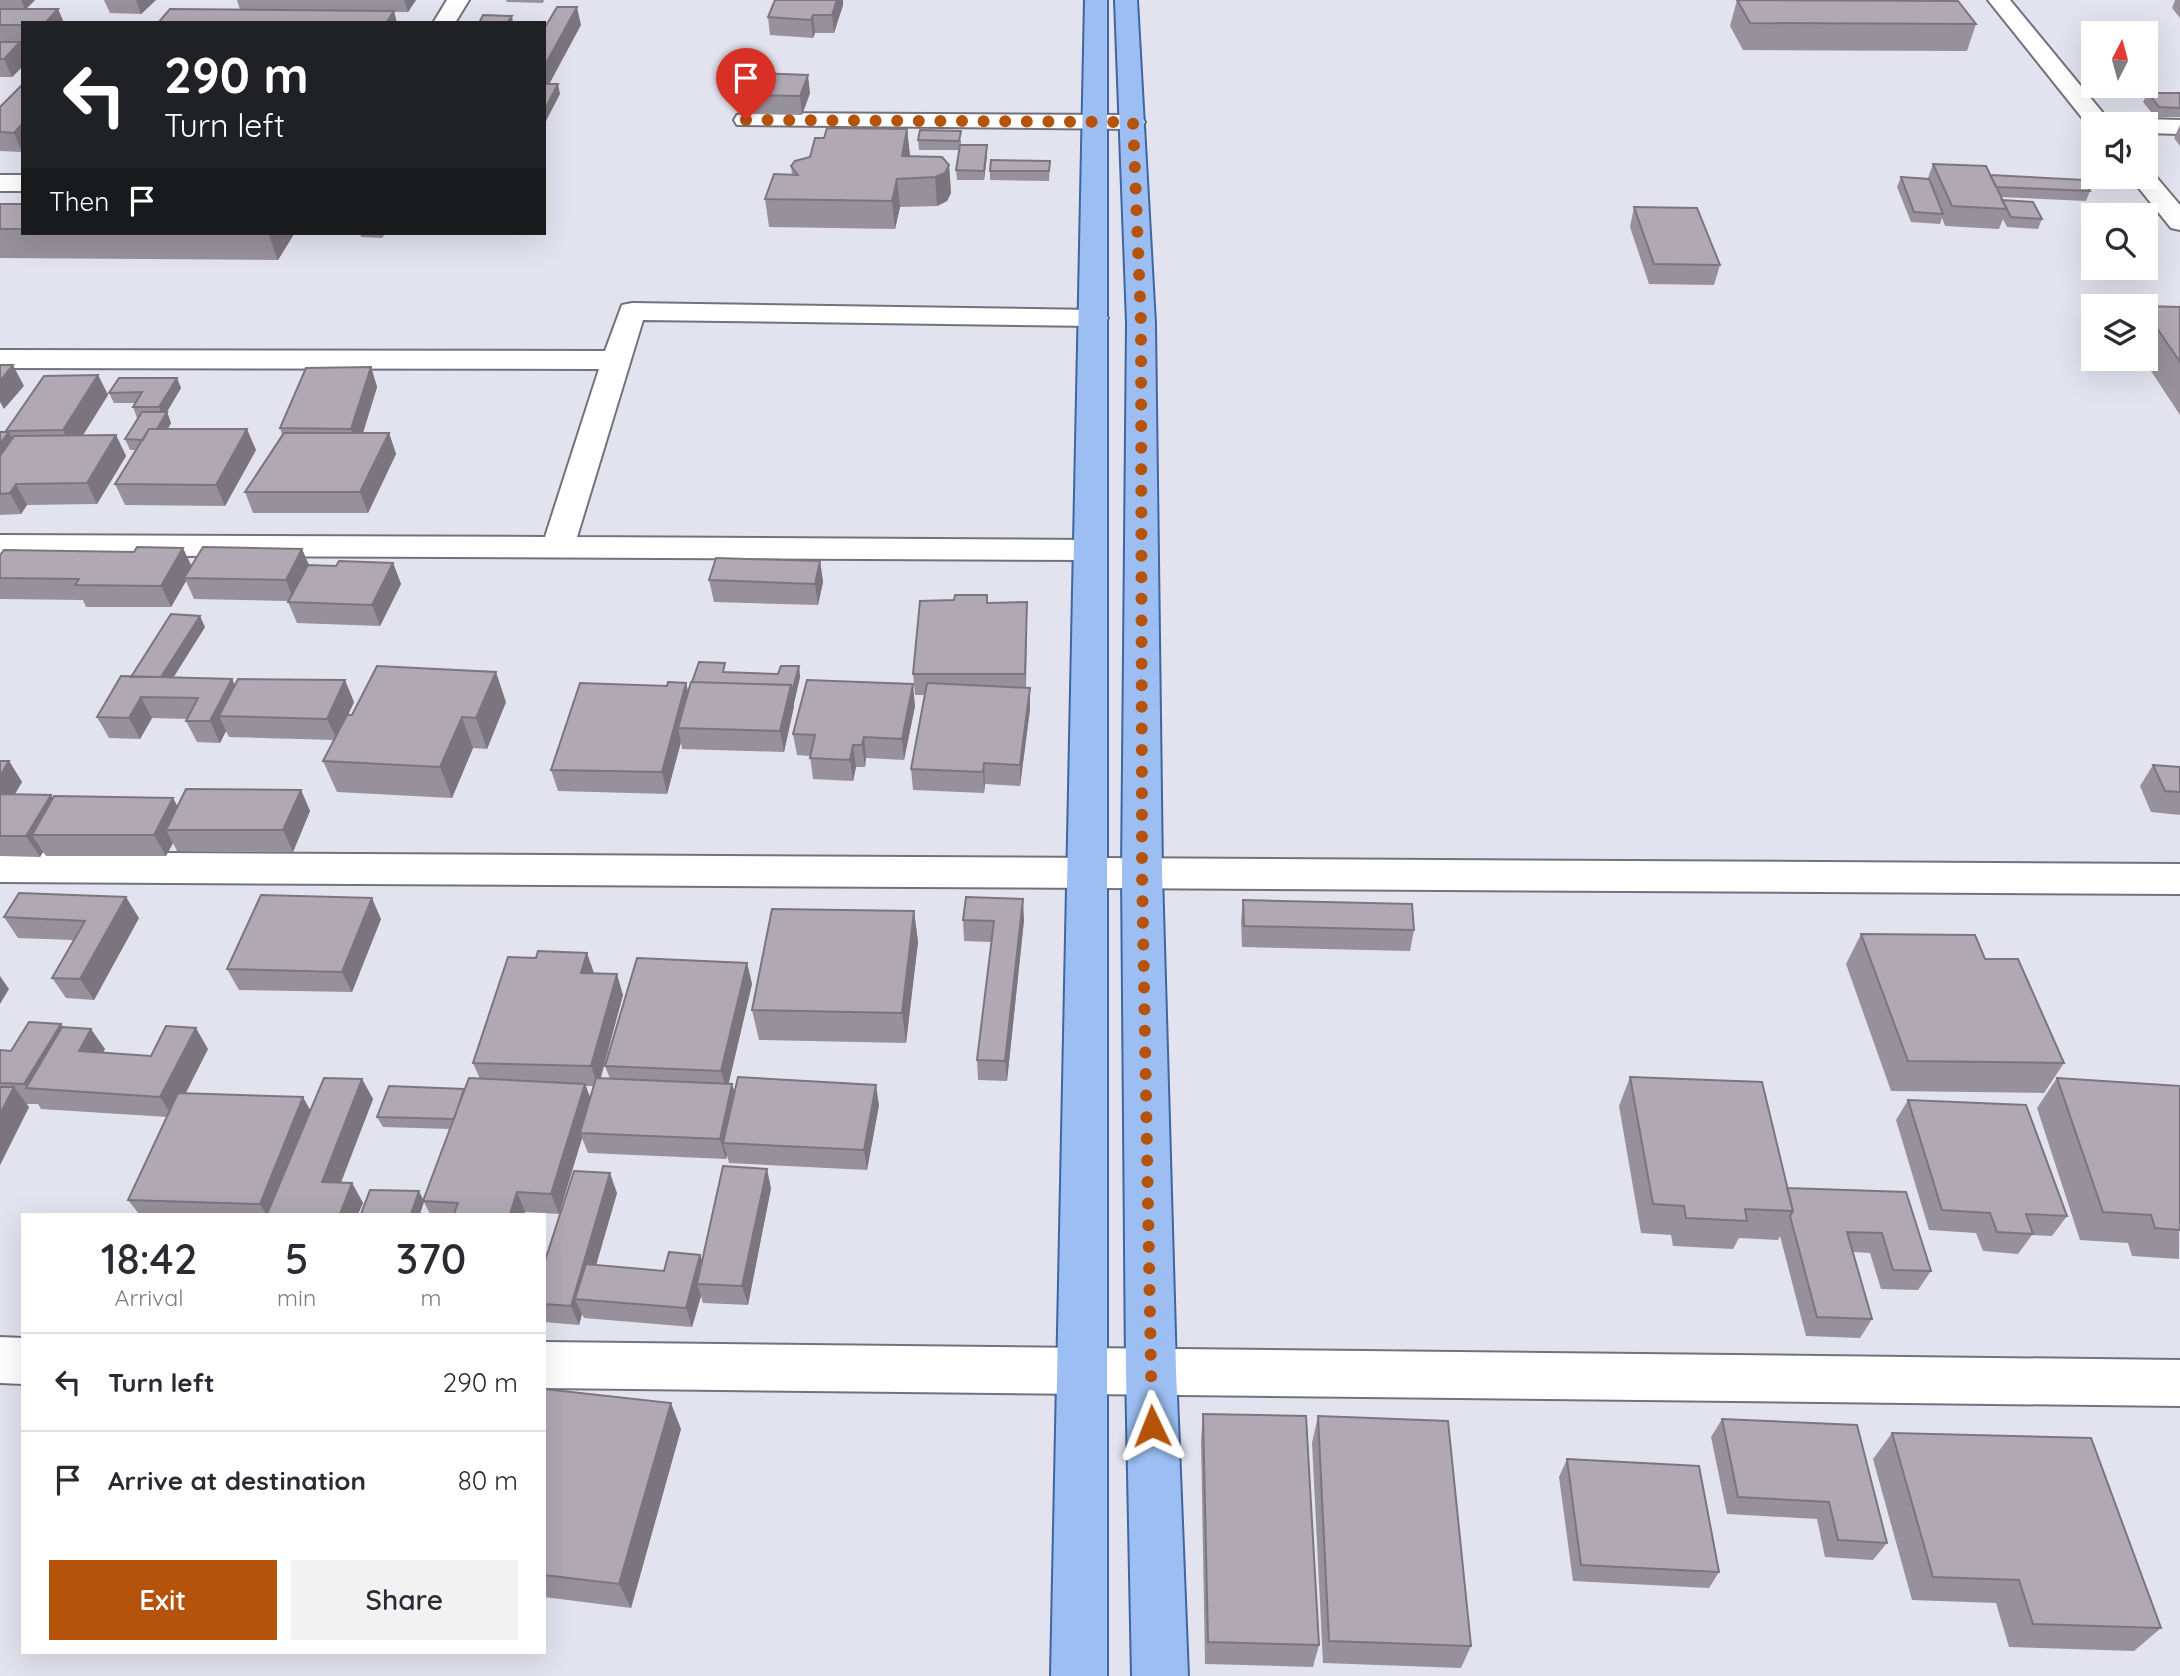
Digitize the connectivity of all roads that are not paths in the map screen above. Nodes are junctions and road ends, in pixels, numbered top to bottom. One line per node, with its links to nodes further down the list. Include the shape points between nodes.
1 (458, 0): 5 (street)
2 (1096, 0): 8 (main road)
3 (1126, 0): 9 (main road)
4 (1999, 0): 6 (street)
5 (445, 21)
6 (2090, 112)
7 (746, 120): 8 (street)
8 (1095, 122): 9 (street); 16 (main road)
9 (1133, 122): 24 (main road, via 1141,323)
10 (2158, 126): 11 (street)
11 (2180, 127)
12 (0, 183): 13 (street)
13 (21, 183)
14 (2153, 189): 15 (street)
15 (2180, 222)
16 (1094, 318): 18 (street, via 632,311); 21 (main road)
17 (0, 359): 18 (street)
18 (617, 360): 20 (street)
19 (0, 545): 20 (street)
20 (558, 547): 21 (street)
21 (1091, 550): 23 (main road)
22 (0, 867): 23 (street)
23 (1088, 873): 24 (street); 29 (main road)
24 (1142, 873): 25 (street); 30 (main road)
25 (2180, 879)
26 (0, 1360): 27 (street)
27 (21, 1361)
28 (546, 1365): 29 (street)
29 (1082, 1369): 30 (street); 32 (main road)
30 (1151, 1370): 31 (street); 33 (main road)
31 (2180, 1383)
32 (1079, 1676)
33 (1160, 1676)

